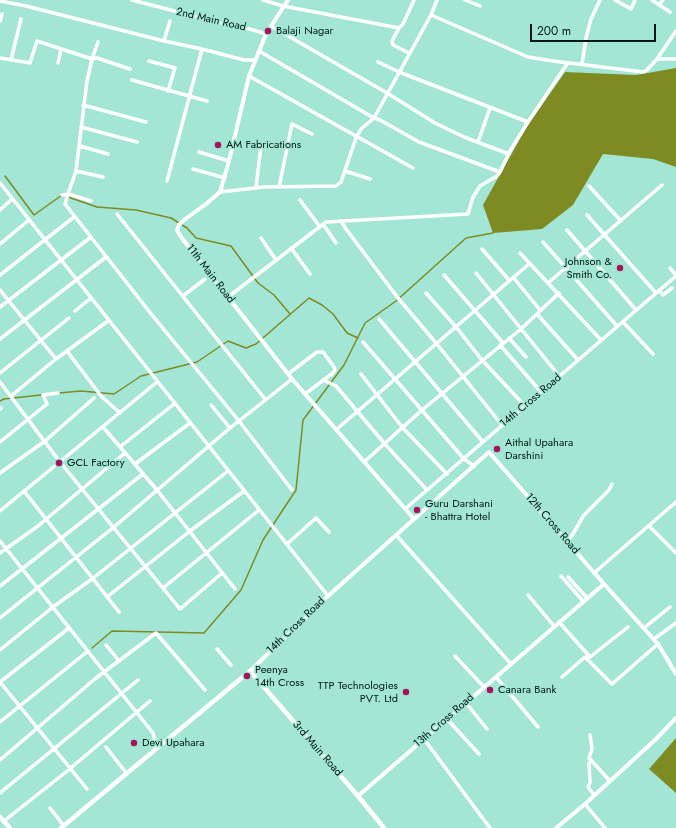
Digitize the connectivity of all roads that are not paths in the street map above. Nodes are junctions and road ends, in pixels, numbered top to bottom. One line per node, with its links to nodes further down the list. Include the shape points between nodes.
1 (132, 0): 25 (street, 2nd Main Road)
2 (263, 0): 14 (street)
3 (288, 0): 14 (street)
4 (414, 0): 23 (street)
5 (437, 0): 18 (street)
6 (465, 0): 15 (street)
7 (600, 0): 42 (street, via 591,19)
8 (635, 0): 12 (street, via 630,8)
9 (652, 0): 13 (street)
10 (663, 0): 13 (street)
11 (0, 1): 26 (street)
12 (618, 1)
13 (659, 5): 16 (street)
14 (284, 6): 22 (street); 23 (street)
15 (480, 6)
16 (670, 12)
17 (2, 14): 20 (street)
18 (431, 15): 31 (street); 41 (street, via 528,57)
19 (21, 19): 36 (street)
20 (0, 21)
21 (170, 21): 26 (street)
22 (271, 26): 25 (street); 48 (street)
23 (399, 28): 31 (street, via 393,45)
24 (676, 31): 34 (street)
25 (266, 34): 30 (street)
26 (164, 41): 29 (street)
27 (98, 42): 33 (street)
28 (61, 49): 33 (street); 36 (street, via 37,41 30,63); 40 (street)
29 (202, 49): 37 (street, via 244,60); 49 (street)
30 (259, 50): 37 (street); 53 (street)
31 (409, 53): 44 (street)
32 (0, 58): 36 (street)
33 (92, 59): 43 (street, via 97,58); 51 (street)
34 (657, 59): 35 (street); 42 (street, via 643,72)
35 (676, 59)
36 (11, 60)
37 (255, 60): 45 (street)
38 (149, 61): 47 (street, via 175,68)
39 (378, 62): 44 (street)
40 (58, 63)
41 (567, 64): 42 (street); 55 (street)
42 (582, 64)
43 (130, 69)
44 (399, 72): 48 (street); 52 (street)
45 (249, 76): 58 (street); 66 (street)
46 (132, 80): 47 (street)
47 (168, 91): 49 (street)
48 (387, 93): 53 (street); 60 (street, via 435,123)
49 (189, 96): 50 (street); 75 (street)
50 (207, 101)
51 (83, 105): 54 (street); 56 (street)
52 (490, 108): 55 (street); 60 (street)
53 (374, 118): 58 (street, via 361,129); 71 (street, via 425,145)
54 (146, 122)
55 (528, 122): 65 (street)
56 (81, 128): 59 (street); 62 (street)
57 (312, 134): 79 (street, via 292,124)
58 (356, 138): 67 (street); 70 (street)
59 (137, 142)
60 (478, 142): 65 (street)
61 (261, 145): 80 (street)
62 (80, 146): 64 (street); 69 (street)
63 (199, 152): 66 (street)
64 (108, 154)
65 (508, 154): 71 (street)
66 (229, 161): 73 (street)
67 (413, 168)
68 (193, 169): 73 (street)
69 (76, 171): 72 (street); 82 (street)
70 (345, 171): 74 (street); 79 (street, via 341,182 336,186)
71 (500, 172): 92 (street, via 480,186 473,197 468,214)
72 (103, 177)
73 (225, 178): 81 (street)
74 (370, 179)
75 (167, 181)
76 (0, 183): 84 (street)
77 (662, 185): 93 (street)
78 (589, 186): 93 (street)
79 (279, 187): 80 (street)
80 (256, 188): 81 (street)
81 (220, 192): 129 (street, 11th Main Road, via 180,224 177,230)
82 (68, 194): 83 (street); 86 (street); 90 (street, via 65,204)
83 (62, 195)
84 (12, 199): 87 (street); 91 (street)
85 (300, 200): 94 (street)
86 (91, 201)
87 (0, 210)
88 (117, 214): 128 (street)
89 (587, 215): 96 (street)
90 (74, 217): 97 (street); 99 (street)
91 (29, 220): 99 (street); 102 (street)
92 (341, 221): 94 (street); 150 (street, via 398,298)
93 (621, 221): 96 (street)
94 (321, 225): 101 (street); 103 (street)
95 (567, 230): 105 (street)
96 (606, 234): 105 (street); 124 (street)
97 (91, 237): 107 (street); 108 (street)
98 (261, 238): 109 (street)
99 (45, 240): 108 (street); 115 (street)
100 (543, 242): 111 (street)
101 (336, 243)
102 (0, 244)
103 (291, 248): 109 (street); 114 (street)
104 (482, 249): 119 (street)
105 (585, 252): 111 (street); 134 (street)
106 (520, 253): 110 (street)
107 (106, 257): 120 (street); 186 (street)
108 (61, 260): 120 (street); 131 (street)
109 (276, 260): 129 (street)
110 (529, 264): 119 (street); 121 (street)
111 (566, 268): 121 (street); 142 (street)
112 (670, 268): 117 (street)
113 (476, 273): 127 (street)
114 (310, 274)
115 (0, 275)
116 (444, 275): 133 (street)
117 (676, 275): 124 (street, 14th Cross Road)
118 (205, 279): 128 (street)
119 (511, 279): 127 (street); 136 (street)
120 (77, 280): 130 (street); 138 (street)
121 (548, 283): 126 (street)
122 (672, 288): 124 (street, via 663,295)
123 (0, 290): 131 (street)
124 (658, 292): 134 (street, 14th Cross Road)
125 (426, 293): 143 (street)
126 (559, 293): 136 (street); 148 (street)
127 (493, 294): 133 (street); 144 (street)
128 (183, 296): 178 (street)
129 (228, 297): 160 (street, 11th Main Road)
130 (91, 298): 135 (street); 140 (street)
131 (9, 301): 132 (street); 138 (street)
132 (0, 307)
133 (475, 310): 143 (street); 151 (street)
134 (636, 310): 141 (street, 14th Cross Road)
135 (75, 311)
136 (539, 312): 144 (street); 157 (street)
137 (69, 318): 147 (street)
138 (24, 320): 146 (street); 147 (street)
139 (379, 320): 158 (street)
140 (108, 321): 152 (street); 168 (street)
141 (623, 322): 142 (street, 14th Cross Road); 153 (street)
142 (617, 326): 148 (street, 14th Cross Road)
143 (456, 327): 150 (street); 156 (street)
144 (521, 328): 145 (street); 163 (street)
145 (509, 338): 151 (street); 154 (street)
146 (0, 339)
147 (41, 340): 155 (street); 159 (street)
148 (601, 340): 157 (street, 14th Cross Road)
149 (363, 342): 165 (street)
150 (436, 343): 158 (street); 162 (street)
151 (502, 344): 156 (street); 171 (street)
152 (67, 351): 155 (street); 184 (street, via 101,396)
153 (653, 354)
154 (526, 357)
155 (56, 359): 176 (street)
156 (482, 360): 162 (street); 181 (street)
157 (578, 360): 163 (street, 14th Cross Road)
158 (415, 362): 165 (street); 174 (street)
159 (0, 373)
160 (288, 374): 164 (street, 11th Main Road); 166 (street, via 320,351 335,370)
161 (361, 374): 175 (street)
162 (462, 377): 174 (street); 188 (street)
163 (560, 377): 171 (street, 14th Cross Road)
164 (292, 379): 173 (street, 11th Main Road); 178 (street)
165 (396, 379): 175 (street); 182 (street)
166 (323, 380): 173 (street); 183 (street, via 336,386)
167 (0, 382): 169 (street)
168 (157, 382): 179 (street); 184 (street)
169 (4, 387): 170 (street); 176 (street)
170 (0, 390)
171 (541, 392): 181 (street, 14th Cross Road)
172 (58, 393): 185 (street, via 43,395 47,404)
173 (305, 394): 192 (street, 11th Main Road)
174 (442, 394): 182 (street); 195 (street)
175 (377, 395): 183 (street); 190 (street)
176 (10, 396): 185 (street)
177 (94, 398): 193 (street)
178 (266, 399): 186 (street)
179 (174, 404): 187 (street); 198 (street)
180 (211, 405): 191 (street)
181 (525, 406): 188 (street, 14th Cross Road)
182 (422, 410): 190 (street); 200 (street)
183 (357, 412): 192 (street); 196 (street)
184 (120, 413): 189 (street)
185 (28, 420): 193 (street); 194 (street)
186 (239, 421): 191 (street); 212 (street)
187 (190, 423): 197 (street); 203 (street)
188 (502, 426): 195 (street, 14th Cross Road)
189 (103, 427): 198 (street); 201 (street)
190 (402, 427): 196 (street); 208 (street)
191 (230, 428): 197 (street)
192 (337, 429): 202 (street, 11th Main Road)
193 (45, 441): 201 (street); 206 (street)
194 (0, 442)
195 (483, 442): 200 (street, 14th Cross Road)
196 (384, 444): 202 (street); 213 (street)
197 (208, 446): 205 (street); 211 (street)
198 (120, 447): 199 (street)
199 (125, 453): 203 (street); 210 (street)
200 (464, 459): 204 (street); 208 (street, 14th Cross Road)
201 (60, 462): 210 (street); 214 (street)
202 (364, 462): 218 (street, 11th Main Road)
203 (135, 464): 207 (street)
204 (474, 466): 223 (street, 12th Cross Road); 231 (street, 12th Cross Road, via 489,452)
205 (228, 471): 215 (street); 221 (street)
206 (0, 473)
207 (143, 474): 211 (street); 217 (street)
208 (447, 474): 213 (street, 14th Cross Road)
209 (612, 484): 231 (street, via 584,515)
210 (83, 489): 217 (street); 222 (street)
211 (157, 490): 221 (street); 225 (street)
212 (292, 490)
213 (427, 490): 218 (street, 14th Cross Road)
214 (24, 491): 219 (street); 222 (street)
215 (244, 491): 220 (street); 226 (street)
216 (676, 502): 224 (street)
217 (99, 509): 225 (street); 229 (street)
218 (405, 509): 223 (street, 11th Main Road)
219 (0, 510)
220 (259, 510): 232 (street); 235 (street)
221 (175, 513): 226 (street); 234 (street)
222 (46, 519): 229 (street); 233 (street)
223 (414, 519): 228 (street, 14th Cross Road)
224 (649, 526): 237 (street); 242 (street)
225 (114, 527): 234 (street); 238 (street)
226 (190, 531): 235 (street); 239 (street)
227 (329, 532): 232 (street, via 316,518)
228 (396, 535): 252 (street, 14th Cross Road); 273 (street)
229 (60, 538): 238 (street); 240 (street)
230 (0, 540): 233 (street)
231 (568, 542): 242 (street, 12th Cross Road)
232 (287, 544): 252 (street)
233 (6, 548): 236 (street); 240 (street)
234 (130, 548): 239 (street); 245 (street)
235 (207, 552): 241 (street); 249 (street)
236 (0, 553)
237 (676, 553)
238 (76, 558): 245 (street); 248 (street)
239 (145, 567): 249 (street); 253 (street)
240 (22, 568): 247 (street); 248 (street)
241 (222, 573): 249 (street, via 180,609); 250 (street)
242 (594, 573): 246 (street, 12th Cross Road)
243 (561, 576): 254 (street)
244 (568, 577): 254 (street)
245 (92, 578): 253 (street); 255 (street)
246 (604, 584): 254 (street, 13th Cross Road); 264 (street, 12th Cross Road)
247 (0, 586)
248 (37, 588): 255 (street); 258 (street)
249 (163, 588)
250 (235, 589)
251 (528, 595): 261 (street)
252 (328, 596): 275 (street, 14th Cross Road)
253 (107, 597): 257 (street)
254 (585, 600): 259 (street, 13th Cross Road)
255 (53, 607): 263 (street); 269 (street)
256 (670, 607): 264 (street)
257 (119, 612)
258 (0, 618)
259 (559, 622): 261 (street, 13th Cross Road); 262 (street, via 590,657)
260 (676, 623): 265 (street)
261 (554, 626): 273 (street, 13th Cross Road)
262 (628, 627)
263 (69, 628): 270 (street); 281 (street)
264 (644, 628): 265 (street, 12th Cross Road)
265 (654, 639): 266 (street, 12th Cross Road)
266 (658, 644): 277 (street, 12th Cross Road); 279 (street, via 612,684 585,657)
267 (106, 646): 272 (street)
268 (218, 649): 274 (street)
269 (0, 650)
270 (88, 651): 276 (street); 287 (street)
271 (455, 656): 282 (street)
272 (119, 661): 276 (street); 283 (street, via 156,634)
273 (511, 664): 278 (street, 13th Cross Road)
274 (231, 665)
275 (250, 671): 298 (main road); 309 (main road, 3rd Main Road)
276 (105, 672): 284 (street); 293 (street)
277 (676, 674)
278 (496, 677): 282 (street, 13th Cross Road); 292 (street)
279 (562, 677)
280 (138, 680): 284 (street)
281 (0, 682): 287 (street)
282 (484, 687): 286 (street, 13th Cross Road)
283 (204, 690)
284 (121, 693): 288 (street); 299 (street)
285 (150, 701): 288 (street)
286 (466, 703): 290 (street, 13th Cross Road); 294 (street)
287 (19, 706): 291 (street); 293 (street)
288 (136, 712): 298 (street, via 153,734); 303 (street)
289 (676, 718): 305 (street)
290 (447, 719): 296 (street, 13th Cross Road); 300 (street)
291 (0, 722)
292 (538, 727)
293 (37, 728): 299 (street); 301 (street)
294 (487, 729)
295 (590, 735): 305 (street, via 592,749 589,758)
296 (424, 739): 309 (street, 13th Cross Road); 317 (street)
297 (106, 747): 304 (street)
298 (157, 748): 304 (main road)
299 (54, 749): 303 (street); 307 (street)
300 (479, 754)
301 (0, 760)
302 (589, 763): 308 (street, via 588,787)
303 (70, 769): 306 (street); 313 (street)
304 (127, 774): 314 (main road)
305 (610, 781): 308 (street)
306 (87, 789)
307 (0, 793)
308 (594, 795): 310 (street)
309 (358, 796): 316 (main road, 3rd Main Road)
310 (585, 804): 318 (street); 319 (street)
311 (50, 808): 314 (street)
312 (0, 817): 313 (main road)
313 (4, 821): 315 (main road)
314 (62, 827)
315 (10, 828)
316 (384, 828)
317 (490, 828)
318 (556, 828)
319 (605, 828)

